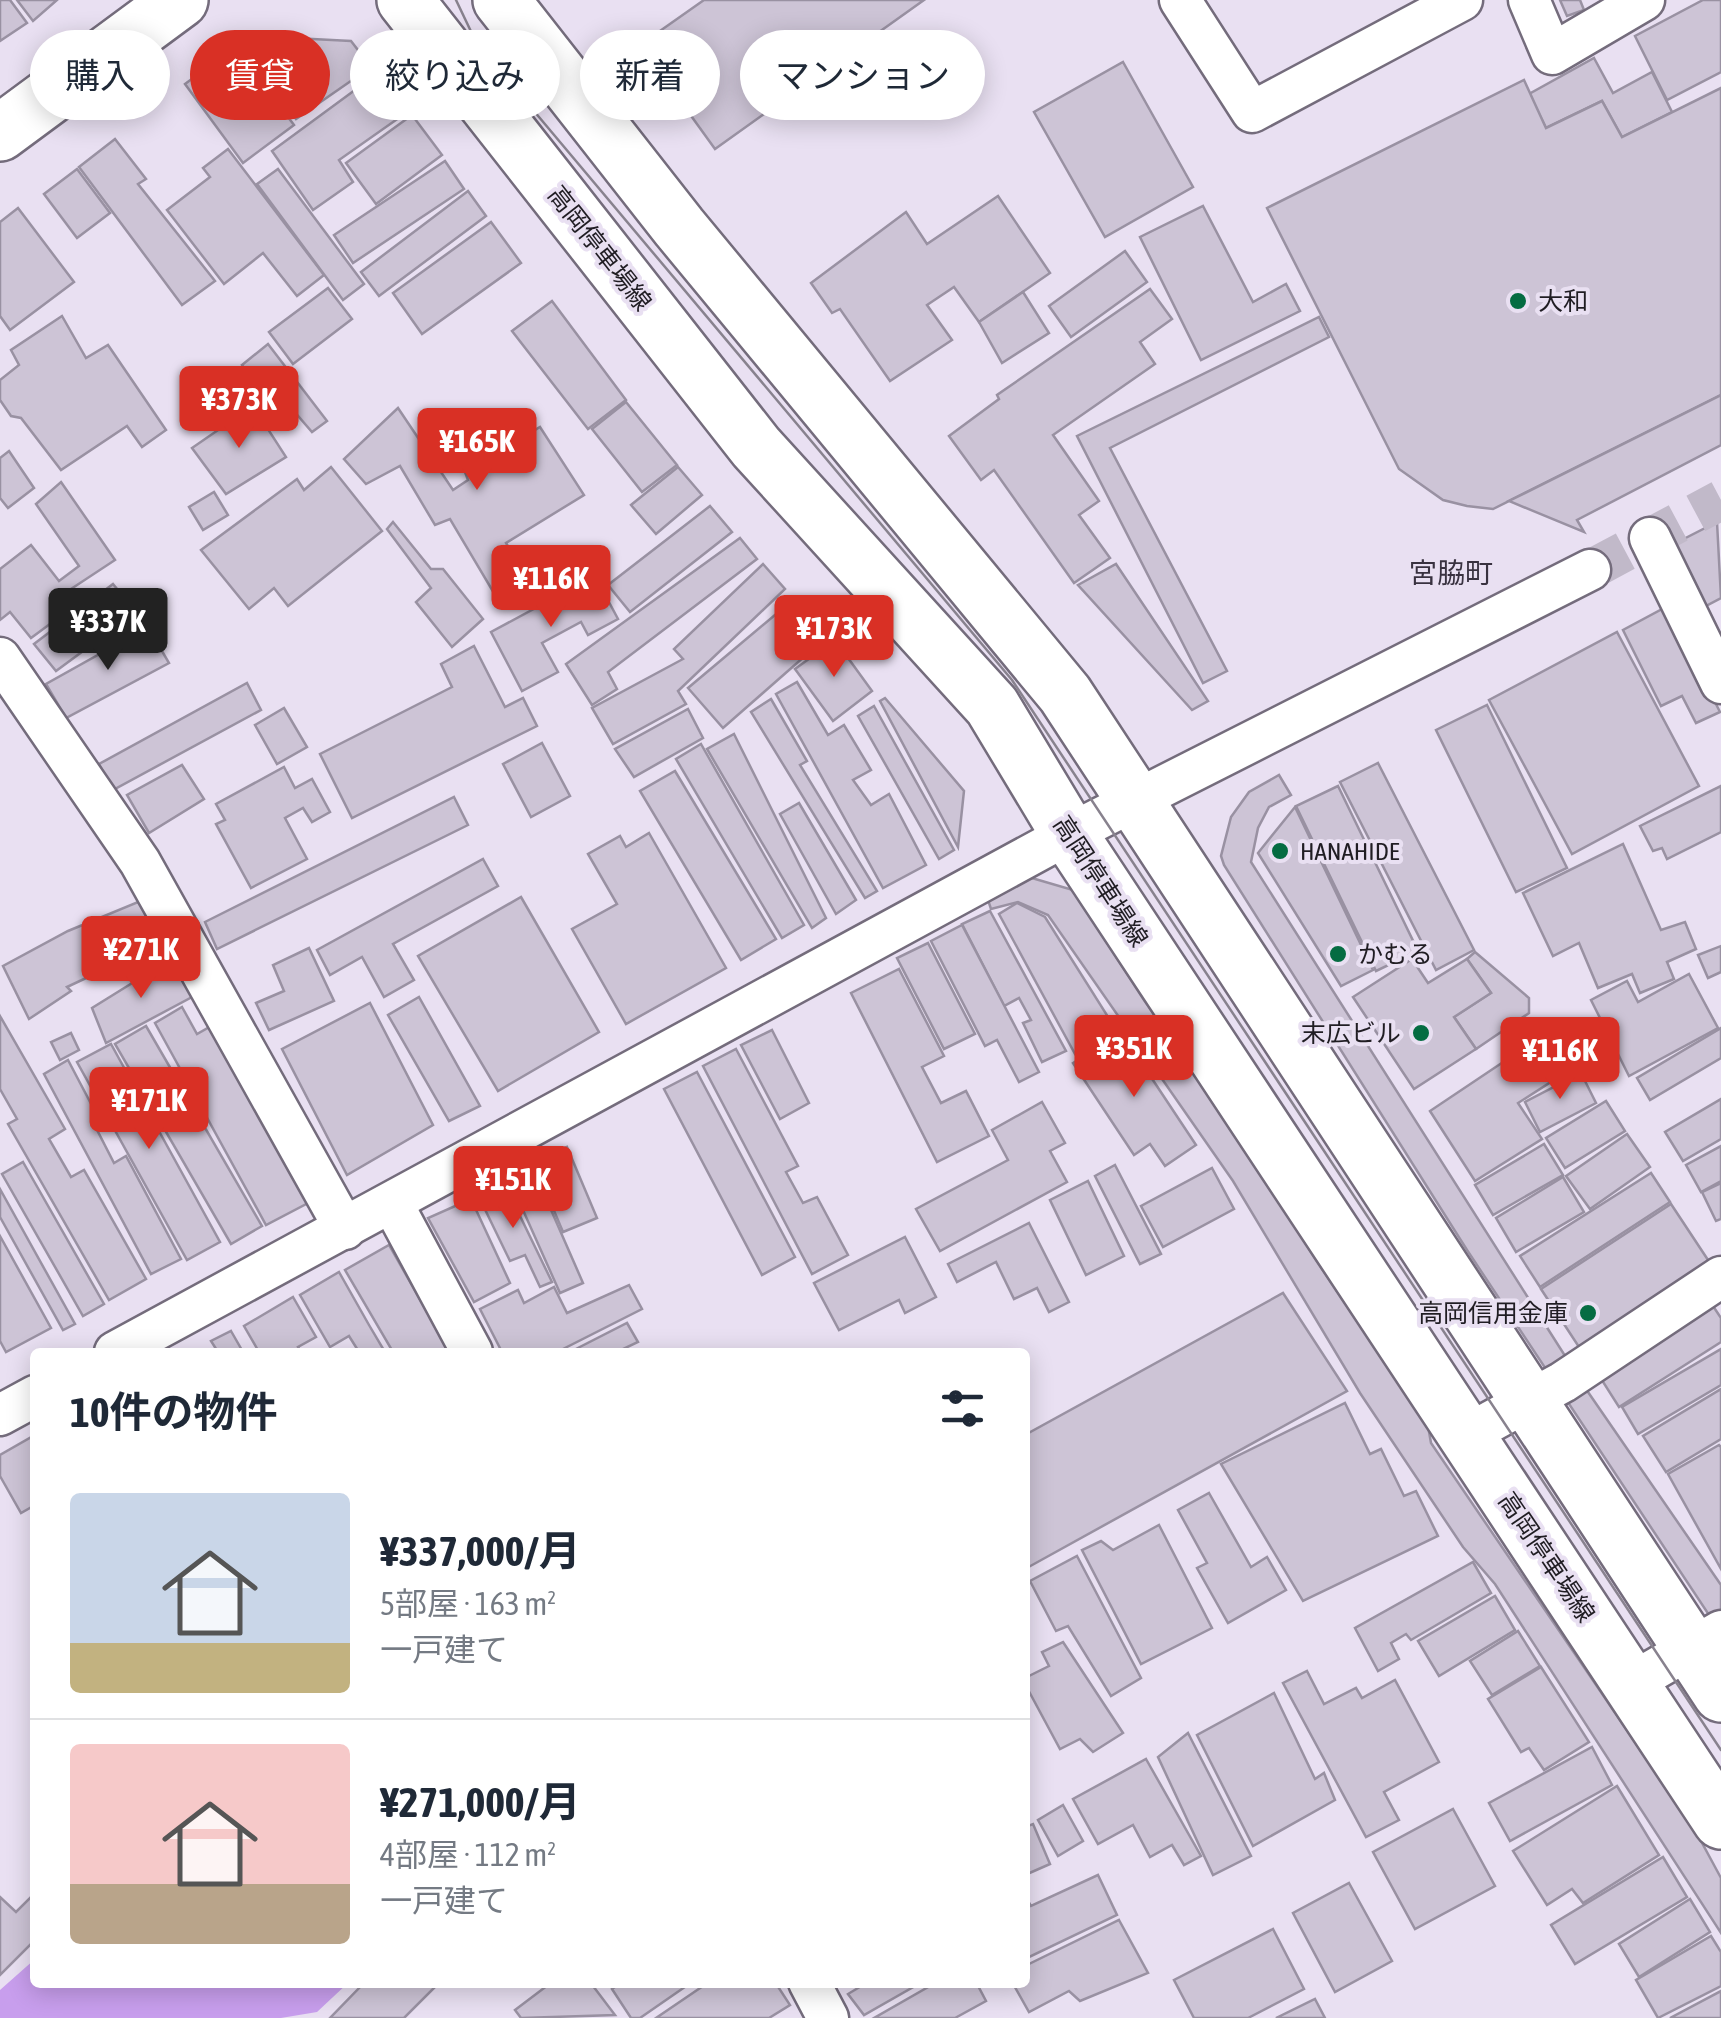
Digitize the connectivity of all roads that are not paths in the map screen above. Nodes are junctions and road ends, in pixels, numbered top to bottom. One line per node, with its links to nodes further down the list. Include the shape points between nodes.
1 (180, 0): 8 (main road)
2 (404, 0): 14 (main road, 高岡停車場線, via 756,447 992,706)
3 (501, 0): 13 (main road, via 1064,694)
4 (1180, 0): 5 (street, via 1252,112)
5 (1462, 0)
6 (1529, 0): 7 (street, via 1552,54)
7 (1644, 0)
8 (0, 133)
9 (1650, 538): 12 (street)
10 (1590, 570): 13 (street)
11 (0, 658): 16 (street, via 140,862)
12 (1721, 683)
13 (1135, 802): 14 (street); 21 (main road)
14 (1069, 834): 15 (street); 23 (main road, 高岡停車場線)
15 (392, 1203): 16 (street); 19 (street)
16 (345, 1228): 18 (street)
17 (1721, 1277): 21 (street)
18 (123, 1348)
19 (470, 1348)
20 (30, 1399): 22 (street)
21 (1529, 1401): 23 (street); 24 (main road)
22 (0, 1415)
23 (1466, 1434): 25 (main road, 高岡停車場線)
24 (1706, 1639): 25 (street); 26 (main road)
25 (1631, 1682): 27 (main road, 高岡停車場線)
26 (1721, 1694)
27 (1721, 1821)
28 (812, 1988): 29 (street)
29 (828, 2018)

